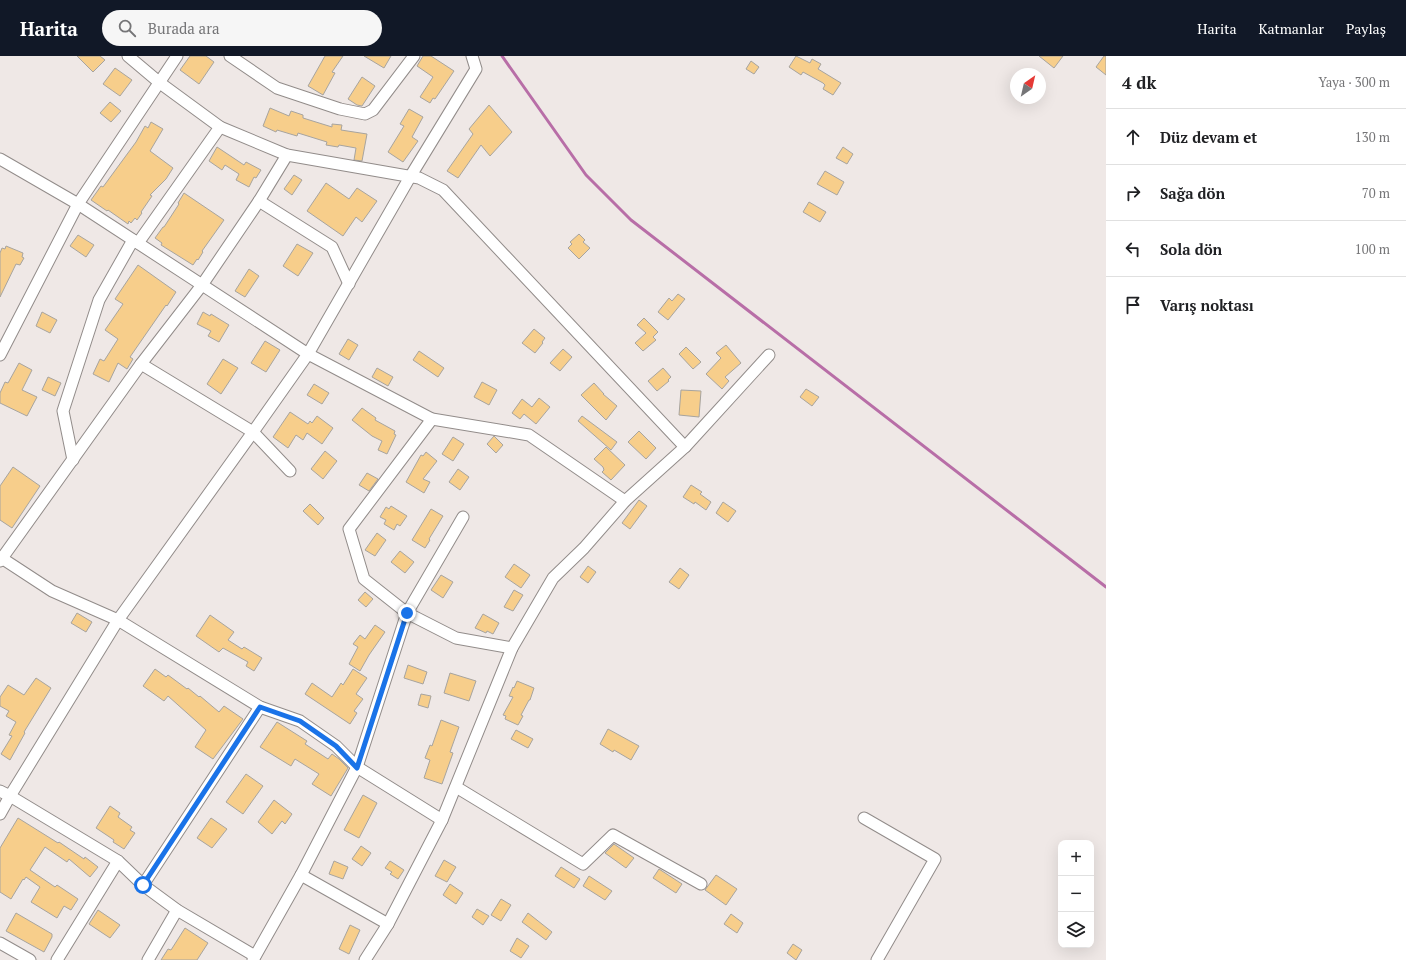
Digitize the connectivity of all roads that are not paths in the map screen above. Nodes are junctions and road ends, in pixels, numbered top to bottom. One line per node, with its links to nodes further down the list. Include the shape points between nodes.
1 (128, 56): 6 (street)
2 (177, 56): 6 (street)
3 (230, 56): 4 (street, via 277,88 340,109 365,114 373,110)
4 (414, 56)
5 (472, 56): 10 (street, via 476,69)
6 (160, 83): 7 (street); 12 (street)
7 (220, 127): 8 (street); 13 (street)
8 (287, 154): 10 (street); 11 (street)
9 (0, 159): 12 (street)
10 (410, 177): 15 (street); 22 (street, via 419,178 442,190)
11 (259, 201): 14 (street); 15 (street, via 332,247)
12 (78, 204): 13 (street); 17 (street)
13 (135, 241): 14 (street); 23 (street, via 99,300 63,411)
14 (202, 284): 16 (street); 19 (street)
15 (349, 284): 16 (street)
16 (308, 354): 20 (street); 21 (street)
17 (0, 355)
18 (769, 355): 22 (street)
19 (141, 364): 21 (street); 23 (street)
20 (432, 419): 25 (street, via 529,435); 28 (street, via 349,529 364,580)
21 (254, 432): 24 (street); 29 (street)
22 (685, 447): 25 (street)
23 (73, 460): 27 (street)
24 (290, 471)
25 (625, 501): 30 (street, via 584,548 553,578)
26 (463, 517): 28 (street)
27 (1, 559): 29 (street, via 52,591)
28 (407, 613): 30 (street, via 456,638); 32 (street)
29 (118, 620): 31 (street); 34 (street)
30 (512, 648): 33 (street)
31 (260, 707): 32 (street, via 300,721 336,746); 41 (street)
32 (357, 768): 37 (street); 39 (street)
33 (456, 787): 37 (street); 40 (street, via 583,864 613,835)
34 (5, 794): 35 (street); 38 (street)
35 (0, 814)
36 (864, 818): 50 (street, via 935,859)
37 (442, 820): 43 (street)
38 (118, 861): 41 (street); 47 (street)
39 (301, 876): 43 (street); 45 (street)
40 (702, 884)
41 (143, 885): 42 (street)
42 (176, 910): 45 (street); 48 (street)
43 (388, 924): 49 (street)
44 (0, 943): 46 (street)
45 (254, 958)
46 (30, 960)
47 (57, 960)
48 (148, 960)
49 (366, 960)
50 (878, 960)

